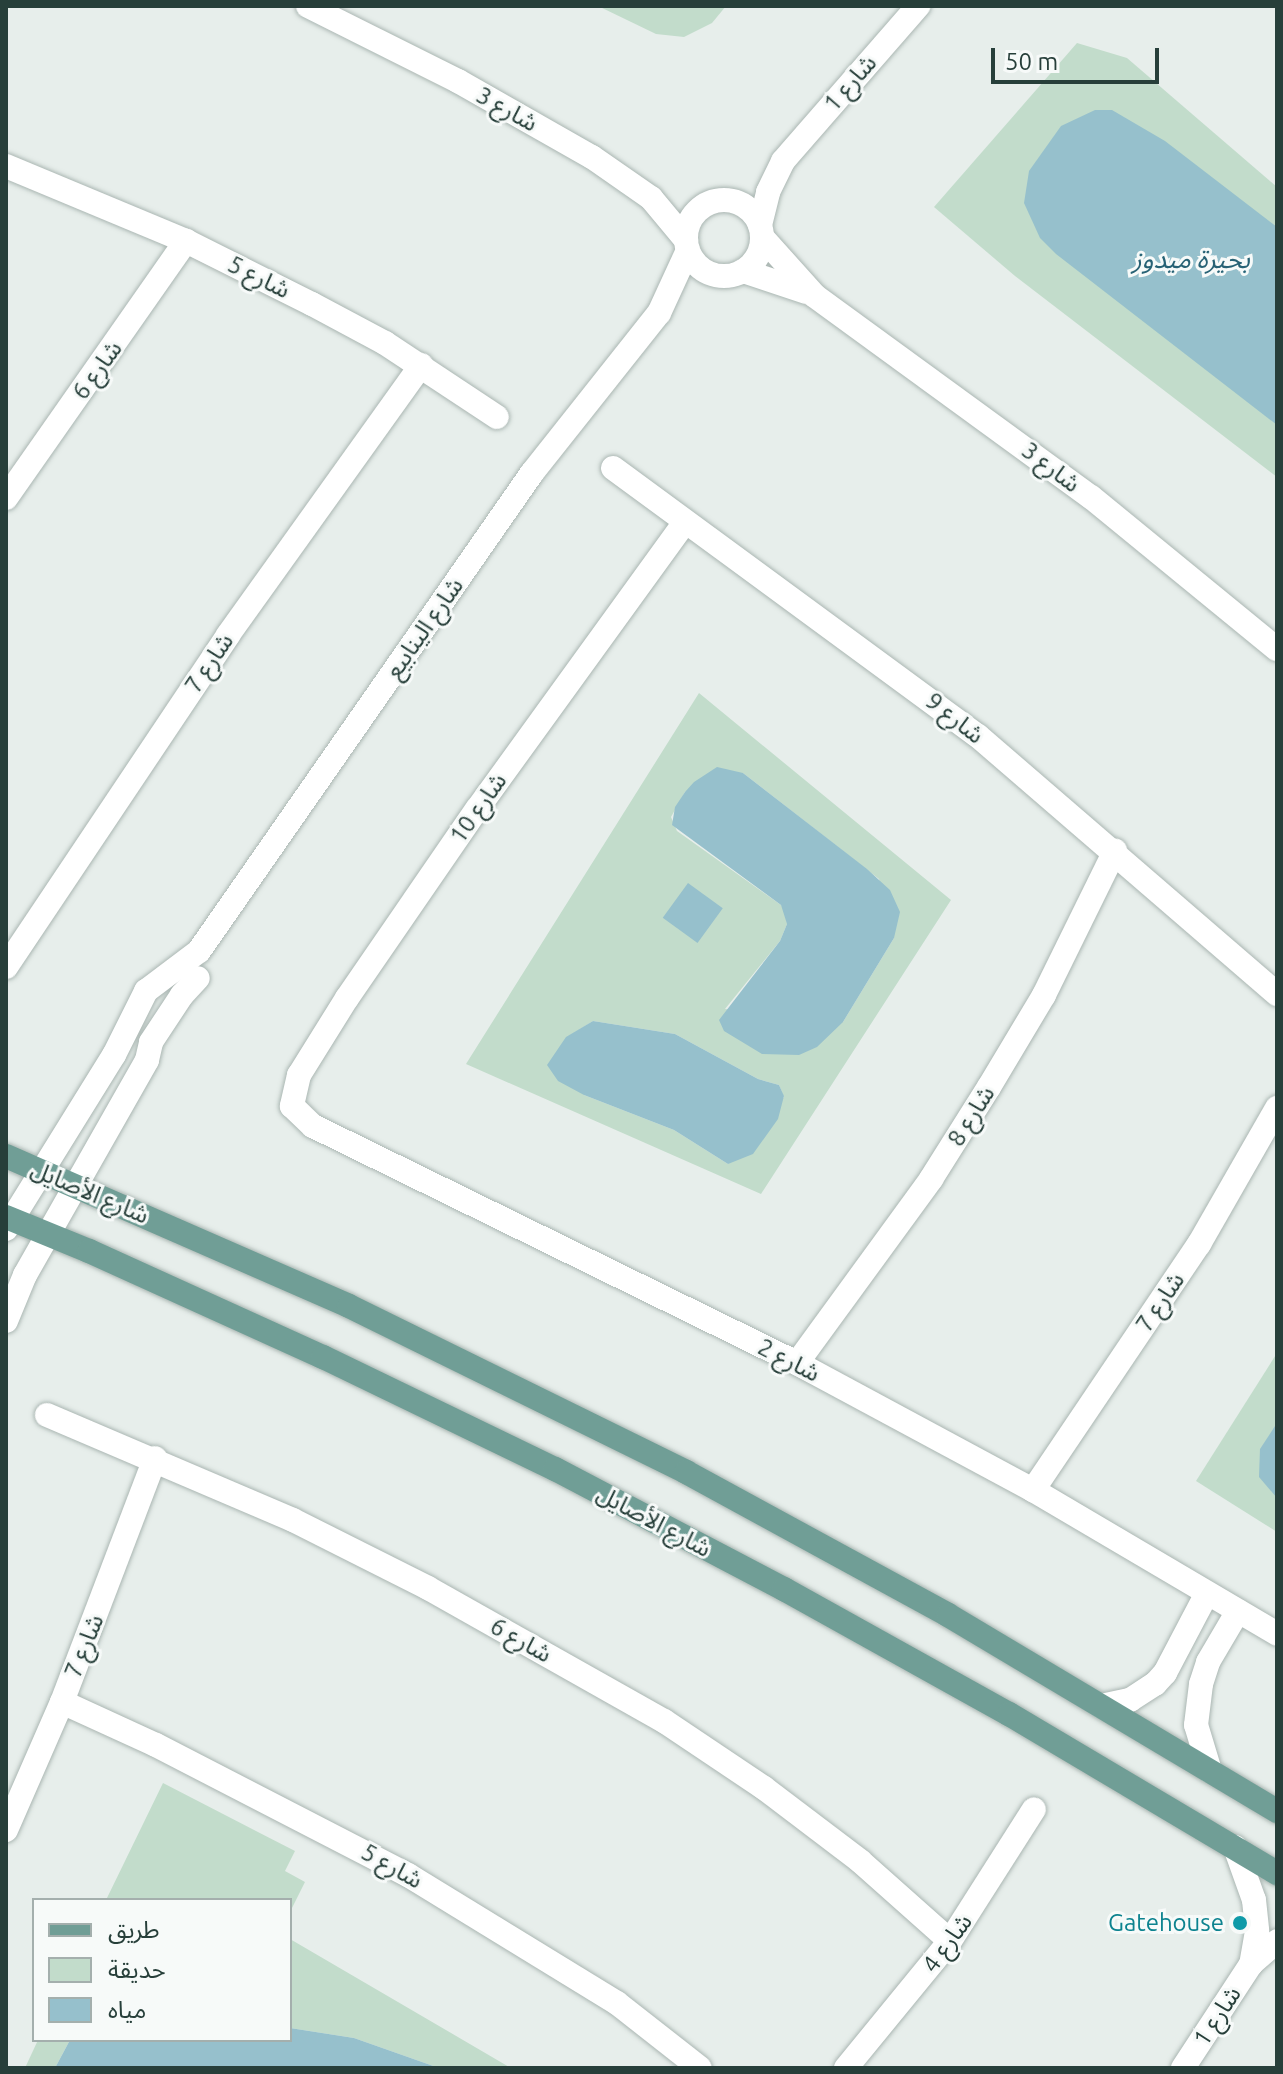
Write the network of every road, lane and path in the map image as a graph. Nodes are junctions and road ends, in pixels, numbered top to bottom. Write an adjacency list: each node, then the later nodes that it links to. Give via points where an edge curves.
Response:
1 (308, 6): 5 (street, شارع 3, via 498,103)
2 (918, 6): 3 (street, شارع 1)
3 (783, 161): 6 (street, شارع 1); 7 (street, شارع 1, via 768,192)
4 (6, 166): 8 (street, شارع 5)
5 (637, 187): 6 (street); 9 (street, شارع 3, via 664,211)
6 (712, 202): 7 (street, via 744,206); 9 (street, via 690,220)
7 (761, 231): 10 (street, via 757,257); 11 (street, شارع 3)
8 (186, 241): 13 (street, شارع 5); 16 (street, شارع 6)
9 (687, 245): 10 (street, via 707,272); 12 (street, شارع الينابيع)
10 (732, 274): 11 (street, شارع 3); 12 (street, شارع الينابيع, via 688,292)
11 (815, 296): 18 (street, شارع 3, via 1091,497)
12 (659, 313): 20 (street, شارع الينابيع, via 532,473)
13 (421, 365): 14 (street, شارع 5); 21 (street, شارع 7, via 228,635)
14 (497, 417)
15 (613, 468): 17 (street, شارع 9)
16 (6, 498)
17 (685, 522): 19 (street, شارع 9, via 978,736); 25 (street, شارع 10, via 347,998 299,1075)
18 (1277, 649)
19 (1115, 851): 22 (street, شارع 9); 33 (street, شارع 8, via 1044,995 989,1087 931,1179)
20 (199, 951): 23 (street, شارع الينابيع, via 146,991); 24 (street, via 193,1002 166,1045)
21 (6, 967)
22 (1277, 994)
23 (120, 1042): 24 (street); 28 (street, شارع الينابيع)
24 (147, 1060): 29 (street)
25 (292, 1106): 33 (street, شارع 2, via 313,1126)
26 (1277, 1108): 36 (street, شارع 7, via 1199,1244)
27 (6, 1156): 28 (main road, شارع الأصايل)
28 (40, 1171): 29 (main road, شارع الأصايل); 30 (street, شارع الينابيع)
29 (76, 1185): 31 (street); 43 (main road, شارع الأصايل, via 349,1306 633,1445 948,1615)
30 (8, 1222): 31 (main road, شارع الأصايل)
31 (48, 1234): 32 (street); 48 (main road, شارع الأصايل, via 323,1357 555,1469 1009,1714)
32 (6, 1321)
33 (797, 1363): 36 (street, شارع 2)
34 (47, 1415): 35 (street, شارع 6)
35 (155, 1458): 42 (street, شارع 7); 50 (street, شارع 6, via 428,1588 664,1721 860,1861)
36 (1033, 1490): 37 (street, شارع 2)
37 (1207, 1593): 38 (street, شارع 2); 40 (street)
38 (1245, 1615): 39 (street, شارع 2); 41 (street, via 1208,1662)
39 (1277, 1634)
40 (1165, 1673): 41 (street); 43 (street, via 1143,1694)
41 (1200, 1694): 44 (street, via 1198,1741)
42 (62, 1702): 47 (street, شارع 7); 53 (street, شارع 5, via 408,1875 617,2003)
43 (1101, 1706): 44 (main road, شارع الأصايل)
44 (1210, 1771): 46 (main road, شارع الأصايل)
45 (1034, 1809): 50 (street, شارع 4)
46 (1277, 1811)
47 (6, 1830)
48 (1235, 1847): 49 (main road, شارع الأصايل); 52 (street, شارع 1, via 1254,1900 1257,1931)
49 (1277, 1873)
50 (950, 1941): 54 (street, شارع 4)
51 (1277, 1941): 52 (street, شارع 1)
52 (1251, 1964): 55 (street, شارع 1)
53 (700, 2068)
54 (846, 2068)
55 (1183, 2068)

